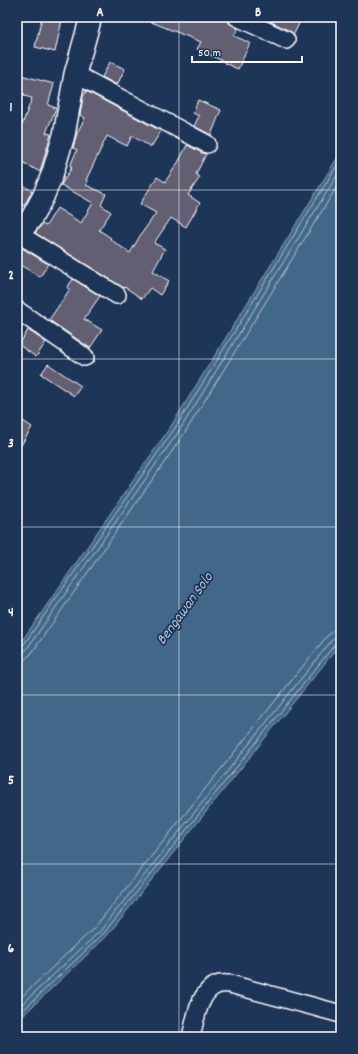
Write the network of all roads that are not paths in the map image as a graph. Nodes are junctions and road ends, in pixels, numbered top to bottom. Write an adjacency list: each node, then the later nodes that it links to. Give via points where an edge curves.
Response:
1 (91, 17): 4 (street)
2 (237, 17): 3 (street)
3 (286, 40)
4 (75, 74): 5 (street); 6 (street, via 64,134 52,175 31,219)
5 (207, 144)
6 (18, 235): 7 (street)
7 (117, 295)
8 (17, 310): 9 (street)
9 (85, 357)
10 (341, 1014): 11 (street, via 230,984 218,984 208,990 199,1006)
11 (191, 1037)

